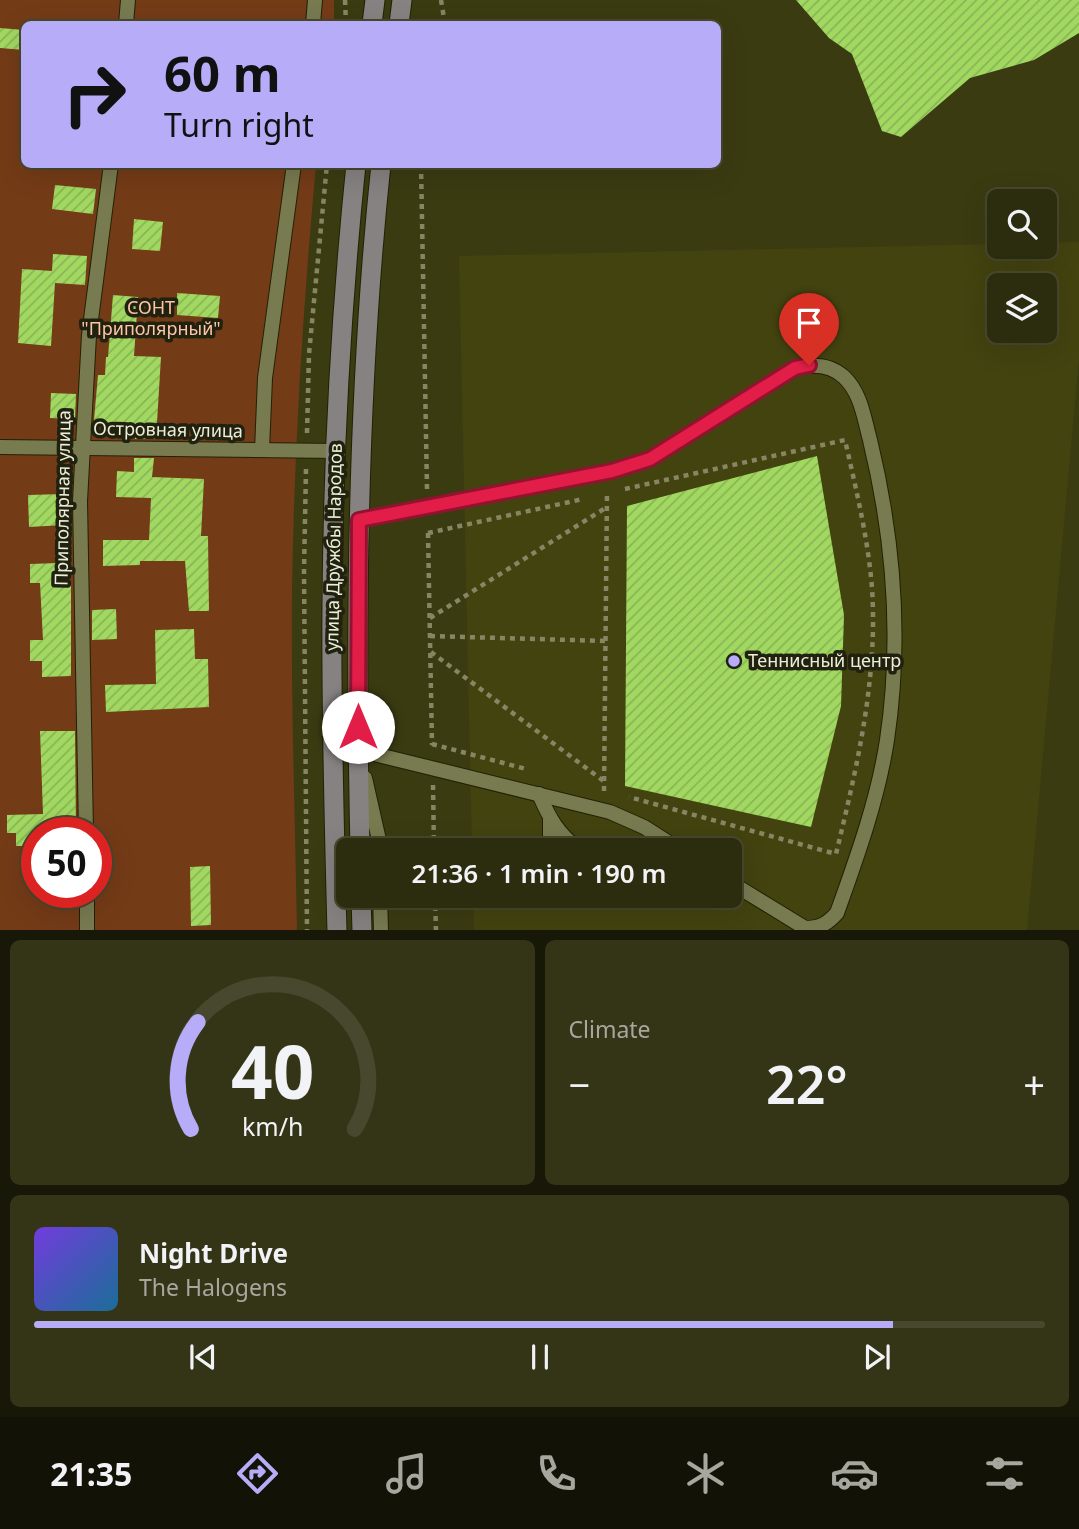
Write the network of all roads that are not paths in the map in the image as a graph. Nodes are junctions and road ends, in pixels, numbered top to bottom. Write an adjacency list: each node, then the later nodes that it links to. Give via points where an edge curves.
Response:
1 (128, 0): 5 (lane)
2 (315, 0): 6 (lane)
3 (376, 0): 7 (main road)
4 (402, 0): 8 (main road)
5 (126, 21)
6 (313, 21)
7 (372, 21)
8 (398, 21)
9 (110, 168): 14 (lane, Приполярная улица, via 90,322)
10 (293, 168): 15 (lane, via 265,377)
11 (356, 168): 16 (main road, улица Дружбы Народов)
12 (381, 168): 17 (main road, улица Дружбы Народов, via 368,305)
13 (0, 447): 14 (lane, Островная улица)
14 (82, 449): 15 (lane, Островная улица); 20 (lane, Приполярная улица)
15 (262, 450): 16 (lane, Островная улица)
16 (335, 451): 32 (main road, улица Дружбы Народов, via 332,615)
17 (359, 520): 18 (main road, улица Дружбы Народов); 27 (lane, via 612,471 650,459 795,368 824,366 844,376 860,401 878,471 892,564 894,692 886,744 876,792 837,913 828,923 816,928 796,925)
18 (358, 750): 19 (lane); 22 (main road, улица Дружбы Народов); 23 (lane)
19 (539, 794): 21 (lane); 26 (lane, via 610,812)
20 (86, 817)
21 (550, 819): 24 (lane); 25 (lane)
22 (360, 838)
23 (379, 838)
24 (550, 838)
25 (565, 838)
26 (661, 838)
27 (742, 890)
28 (87, 908): 31 (lane)
29 (361, 908): 33 (main road)
30 (380, 908): 34 (lane)
31 (87, 930)
32 (337, 930)
33 (362, 930)
34 (381, 930)

